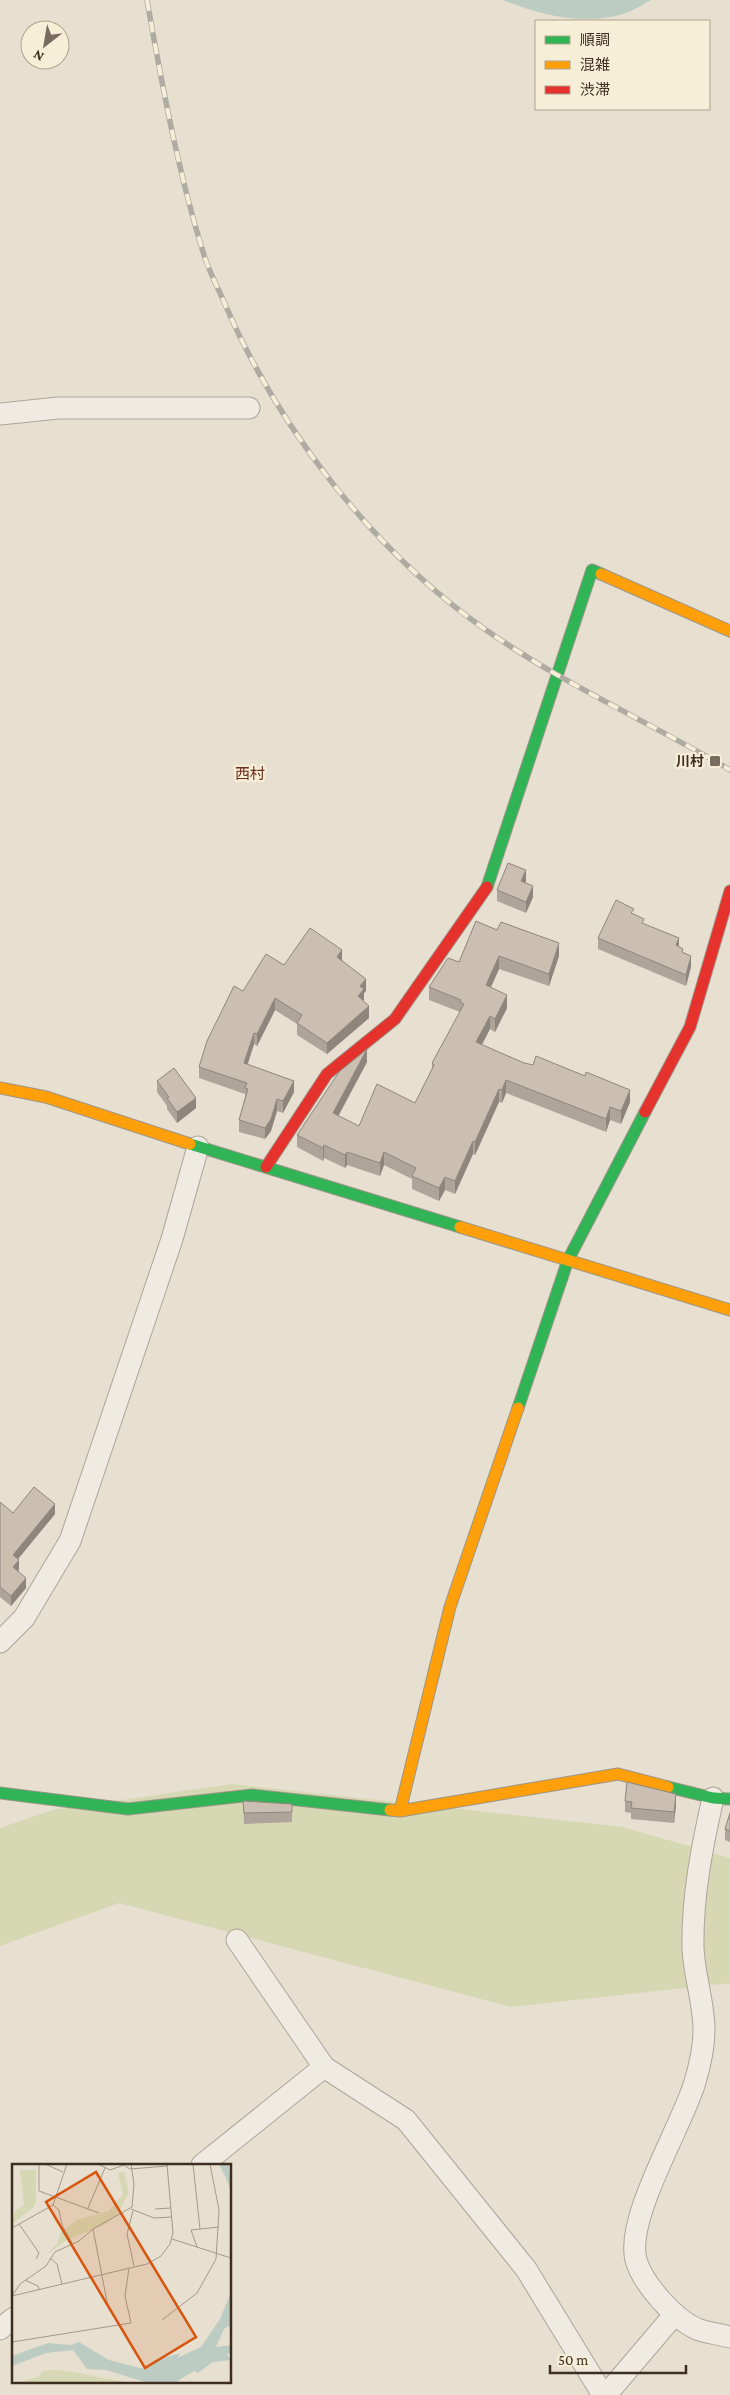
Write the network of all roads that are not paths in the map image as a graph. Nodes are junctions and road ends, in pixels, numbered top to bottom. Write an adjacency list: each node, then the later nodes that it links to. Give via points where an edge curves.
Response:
1 (249, 408): 2 (street, via 58,408)
2 (0, 414)
3 (730, 631): 7 (street, via 592,570 486,888 395,1020 327,1074)
4 (730, 891): 8 (street, via 690,1027)
5 (0, 1088): 6 (street, via 46,1098)
6 (198, 1147): 7 (street); 10 (street, via 172,1239 70,1541 24,1618)
7 (266, 1167): 8 (street)
8 (568, 1260): 9 (street); 13 (street, via 450,1606)
9 (730, 1310)
10 (0, 1642)
11 (0, 1792): 13 (street, via 128,1809 252,1795)
12 (722, 1799): 13 (street, via 618,1774); 17 (street, via 696,1877 693,1948 704,2028 702,2055 694,2084 635,2232 635,2258 642,2274)
13 (400, 1811)
14 (237, 1940): 15 (street)
15 (324, 2067): 16 (street); 21 (street, via 406,2120 526,2270)
16 (203, 2164)
17 (674, 2315): 20 (street, via 698,2329); 21 (street)
18 (12, 2320): 19 (street)
19 (0, 2329)
20 (730, 2337)
21 (604, 2395)

